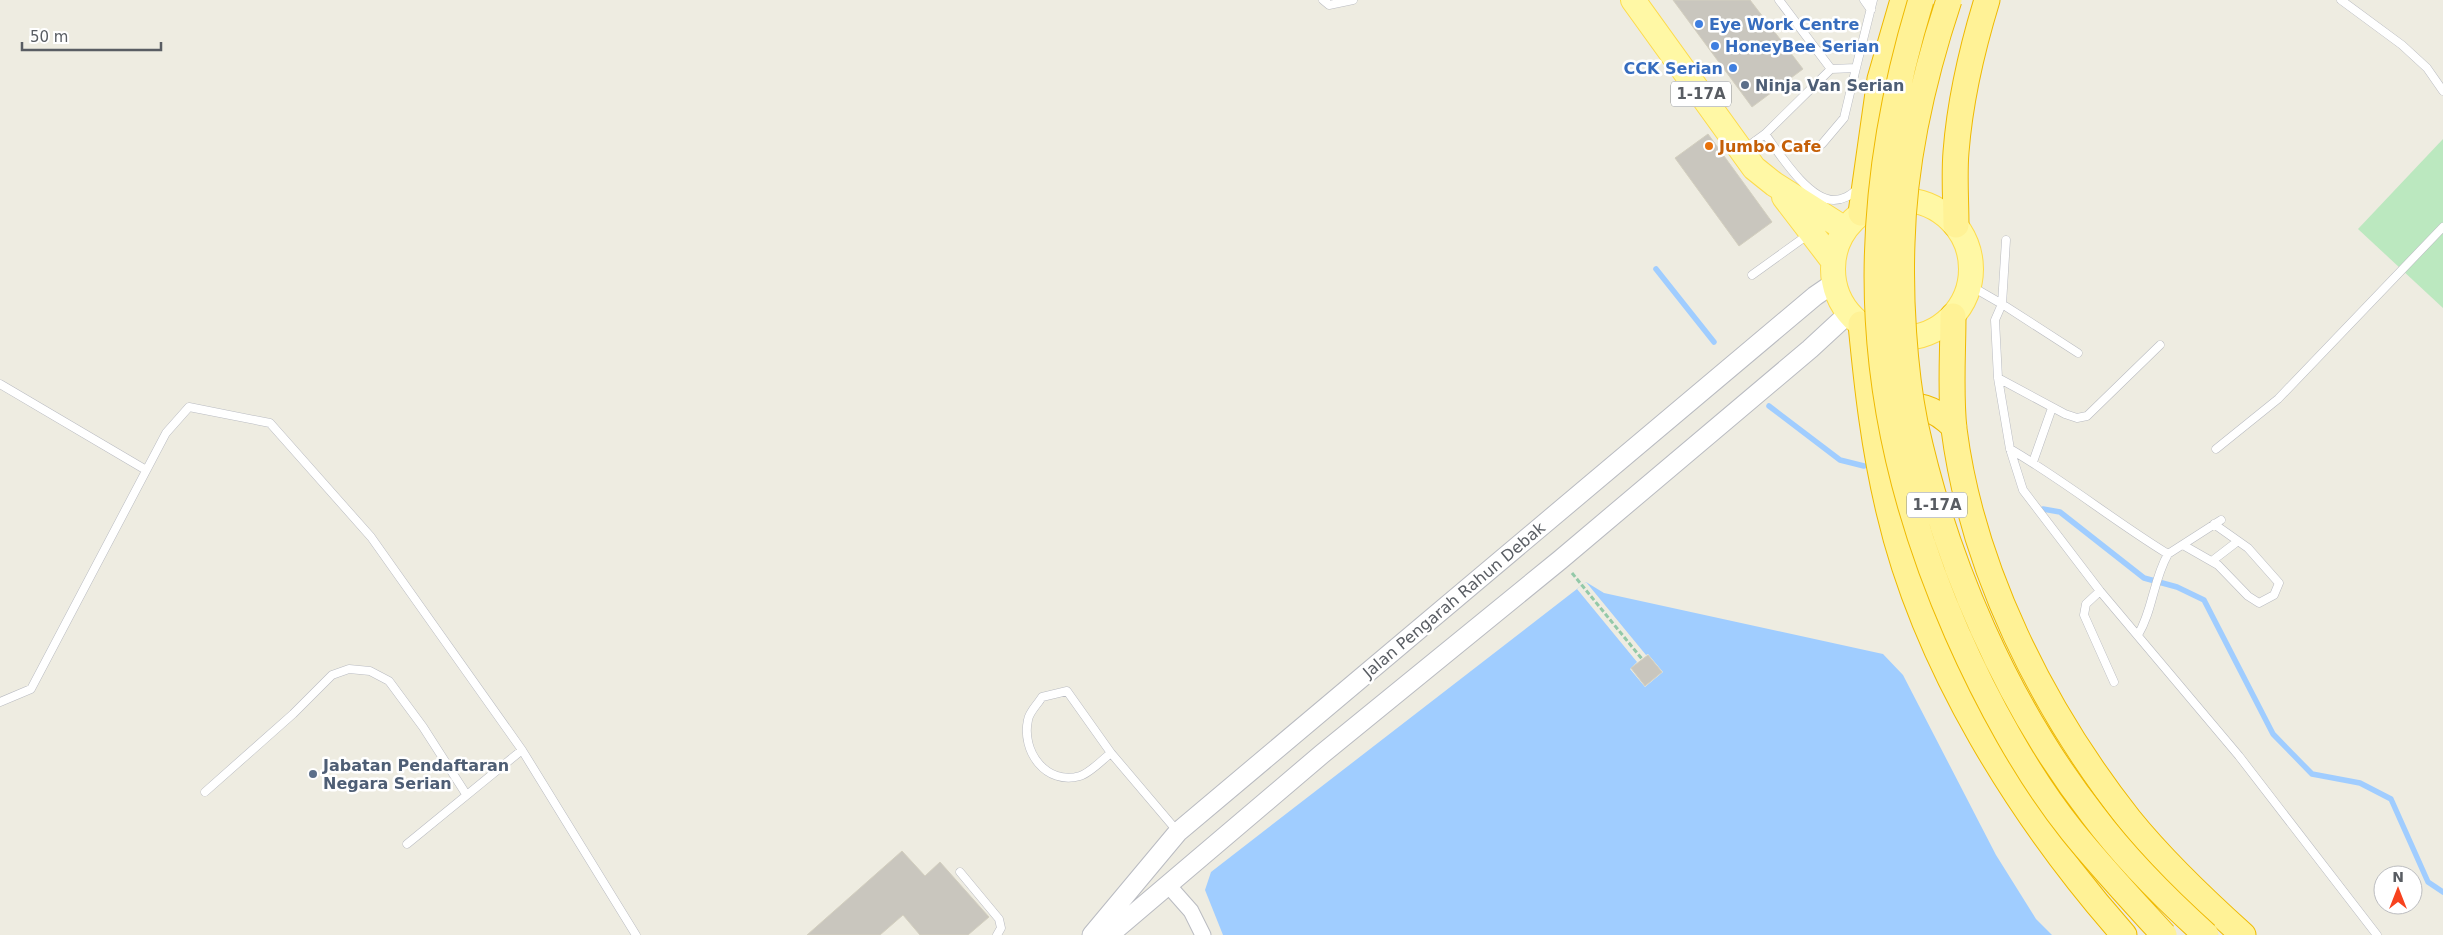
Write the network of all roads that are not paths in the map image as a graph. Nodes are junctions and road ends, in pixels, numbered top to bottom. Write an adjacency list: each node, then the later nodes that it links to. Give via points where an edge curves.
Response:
1 (1323, 0): 2 (lane, via 1329,6)
2 (1353, 0)
3 (1633, 0): 18 (main road, 1-17A)
4 (1779, 0): 14 (lane)
5 (1864, 0): 12 (lane)
6 (1874, 0): 12 (lane)
7 (1903, 0): 20 (highway, via 1880,79)
8 (1921, 0): 66 (highway, 1-17A, bridge, via 1891,114 1877,235 1876,298 1883,381 1894,448 1937,589 1996,714 2071,830)
9 (1949, 0): 67 (highway, 1-17A, bridge, via 1924,85 1910,160 1902,242 1904,335 1915,421 1934,498 1959,573 1984,632 2018,700 2052,755 2091,814 2131,862)
10 (1986, 0): 22 (highway, via 1969,65 1960,118 1956,153)
11 (2341, 0): 15 (lane, via 2402,44 2428,68)
12 (1871, 10): 13 (lane)
13 (1856, 68): 14 (lane); 17 (lane, via 1844,118)
14 (1832, 70): 16 (lane)
15 (2443, 92)
16 (1765, 134): 18 (lane); 20 (lane, via 1804,185 1824,197 1831,200 1846,198)
17 (1822, 144)
18 (1741, 151): 19 (main road, 1-17A, via 1754,168)
19 (1774, 184): 21 (main road, 1-17A); 24 (main road, 1-17A)
20 (1864, 185): 21 (highway)
21 (1853, 221): 22 (main road, via 1888,201 1906,200 1942,212); 26 (main road, via 1837,244)
22 (1956, 225): 28 (main road, via 1968,250 1971,264)
23 (2443, 227): 40 (lane, via 2278,399)
24 (1811, 232): 26 (main road, 1-17A); 27 (lane)
25 (2006, 240): 29 (lane)
26 (1834, 272): 31 (main road, 1-17A, via 1840,299); 55 (street, Jalan Pengarah Rahun Debak, via 1815,296)
27 (1752, 275)
28 (1969, 285): 29 (lane); 30 (main road)
29 (2002, 304): 33 (lane); 34 (lane, via 1995,320)
30 (1953, 316): 31 (main road, via 1936,329 1915,336 1894,337 1873,331); 37 (highway)
31 (1855, 318): 38 (highway); 58 (street, via 1810,349)
32 (2160, 345): 36 (lane, via 2087,416 2077,418)
33 (2078, 353)
34 (1998, 378): 36 (lane); 39 (lane)
35 (0, 384): 42 (lane)
36 (2052, 408): 41 (lane)
37 (1954, 427): 38 (highway, via 1924,406 1903,407 1885,419); 59 (highway, via 1967,493 1994,584 2048,695 2097,775 2130,819)
38 (1874, 443): 65 (highway, via 1889,513 1915,591 1940,656 1977,730 2018,798 2089,896)
39 (2010, 449): 41 (lane); 47 (lane, via 2023,490)
40 (2216, 449)
41 (2033, 462): 45 (lane)
42 (146, 470): 50 (lane, via 31,689); 51 (lane, via 166,433 189,407 270,423 371,537)
43 (2238, 541): 44 (lane, via 2217,522); 46 (lane); 46 (lane, via 2279,584 2274,595 2259,603)
44 (2183, 545): 45 (lane); 46 (lane)
45 (2168, 554): 48 (lane, via 2160,568 2146,622)
46 (2212, 561)
47 (2100, 592): 48 (lane); 49 (lane, via 2086,604 2084,615)
48 (2138, 635): 70 (lane, via 2239,756)
49 (2114, 682)
50 (0, 702)
51 (522, 750): 54 (lane); 60 (lane)
52 (1111, 753): 52 (lane, via 1067,692 1042,697 1028,718 1026,740 1038,765 1059,776 1081,776); 55 (lane)
53 (205, 792): 54 (lane, via 332,675 349,669 370,671 389,681)
54 (466, 794): 56 (lane)
55 (1178, 832): 62 (street, Jalan Pengarah Rahun Debak)
56 (407, 844)
57 (960, 872): 61 (lane, via 999,919 1001,928)
58 (1168, 885): 63 (street); 64 (street, via 1191,911)
59 (2224, 918): 68 (highway); 69 (lane)
60 (636, 935)
61 (997, 935)
62 (1092, 935)
63 (1109, 935)
64 (1203, 935)
65 (2124, 935)
66 (2164, 935)
67 (2206, 935)
68 (2244, 935)
69 (2249, 935)
70 (2377, 935)

